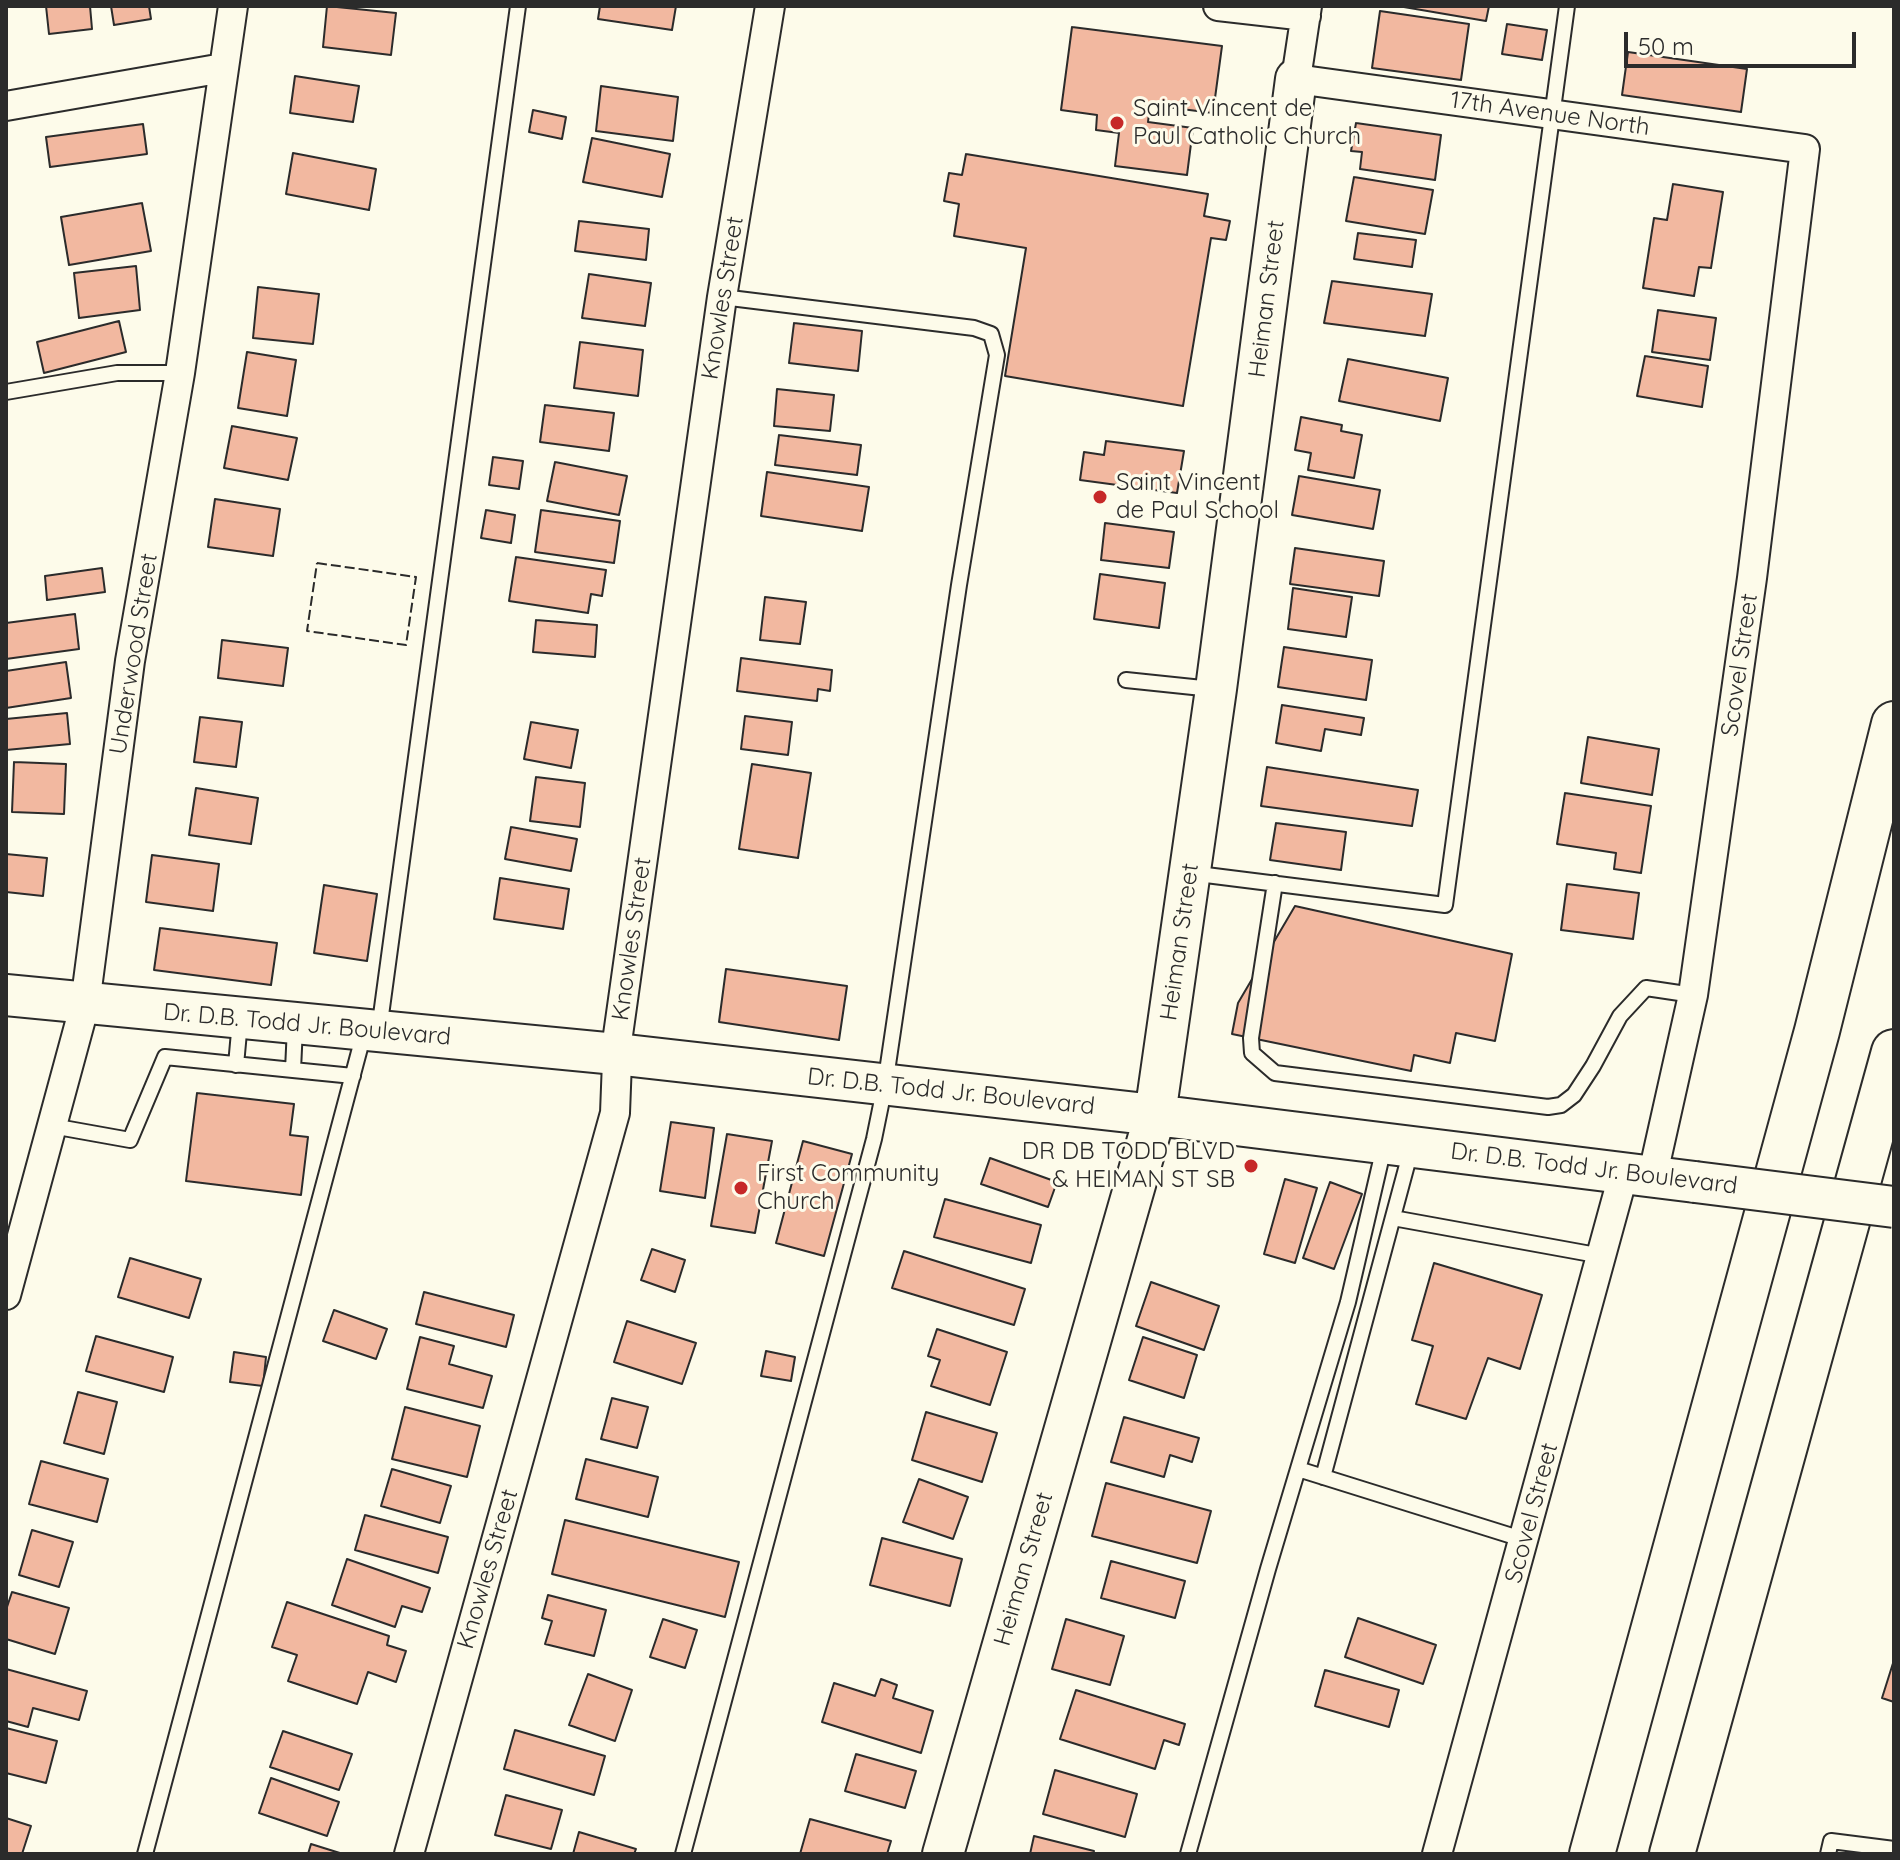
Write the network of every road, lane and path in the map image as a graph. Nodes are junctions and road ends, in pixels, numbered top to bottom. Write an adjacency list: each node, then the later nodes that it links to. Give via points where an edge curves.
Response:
1 (233, 6): 7 (street, Underwood Street)
2 (518, 6): 25 (lane)
3 (770, 6): 12 (street, Knowles Street)
4 (1218, 6): 6 (street)
5 (1567, 6): 10 (lane)
6 (1306, 11): 8 (street, Heiman Street)
7 (223, 68): 9 (street); 13 (street, Underwood Street)
8 (1296, 79): 10 (street, 17th Avenue North); 16 (main road, Heiman Street)
9 (6, 106)
10 (1551, 114): 11 (street, 17th Avenue North); 19 (lane, via 1445,905)
11 (1805, 149): 21 (street, Scovel Street)
12 (722, 297): 27 (street, Knowles Street); 31 (lane, via 974,328 991,334 997,355)
13 (180, 373): 14 (lane, via 117,373); 22 (street, Underwood Street, via 130,661)
14 (6, 392)
15 (1126, 680): 16 (lane)
16 (1216, 689): 18 (main road, Heiman Street)
17 (1894, 724): 50 (highway, via 1817,1031)
18 (1190, 873): 19 (lane); 32 (main road, Heiman Street)
19 (1275, 883): 21 (lane, via 1251,1038 1252,1053 1275,1073 1561,1105 1574,1095 1620,1016 1646,988)
20 (6, 995): 22 (main road, Dr. D.B. Todd Jr. Boulevard)
21 (1693, 995): 35 (street, Scovel Street)
22 (85, 1004): 23 (main road, Dr. D.B. Todd Jr. Boulevard); 33 (street, Underwood Street)
23 (241, 1018): 24 (main road, Dr. D.B. Todd Jr. Boulevard); 28 (lane)
24 (295, 1022): 25 (main road, Dr. D.B. Todd Jr. Boulevard); 29 (lane)
25 (372, 1030): 27 (main road, Dr. D.B. Todd Jr. Boulevard); 30 (lane)
26 (1894, 1052): 51 (highway)
27 (616, 1054): 31 (main road, Dr. D.B. Todd Jr. Boulevard); 45 (street, Knowles Street, via 615,1113)
28 (236, 1065): 29 (lane); 33 (lane, via 165,1057 130,1140)
29 (293, 1070): 30 (lane)
30 (353, 1076): 44 (lane)
31 (885, 1085): 32 (main road, Dr. D.B. Todd Jr. Boulevard); 46 (lane)
32 (1155, 1115): 34 (main road, Dr. D.B. Todd Jr. Boulevard); 47 (main road, Heiman Street)
33 (52, 1126): 39 (street, Underwood Street)
34 (1399, 1144): 35 (main road, Dr. D.B. Todd Jr. Boulevard); 37 (lane); 40 (lane)
35 (1638, 1175): 36 (main road, Dr. D.B. Todd Jr. Boulevard, bridge); 38 (street, Scovel Street)
36 (1894, 1207)
37 (1393, 1218): 38 (lane); 41 (lane)
38 (1602, 1256): 42 (street, Scovel Street)
39 (6, 1295)
40 (1298, 1469): 41 (lane); 48 (lane)
41 (1323, 1477): 42 (lane)
42 (1525, 1540): 49 (street, Scovel Street)
43 (1894, 1849): 52 (lane, via 1831,1841)
44 (145, 1854)
45 (409, 1854)
46 (683, 1854)
47 (943, 1854)
48 (1188, 1854)
49 (1437, 1854)
50 (1592, 1854)
51 (1672, 1854)
52 (1828, 1854)

